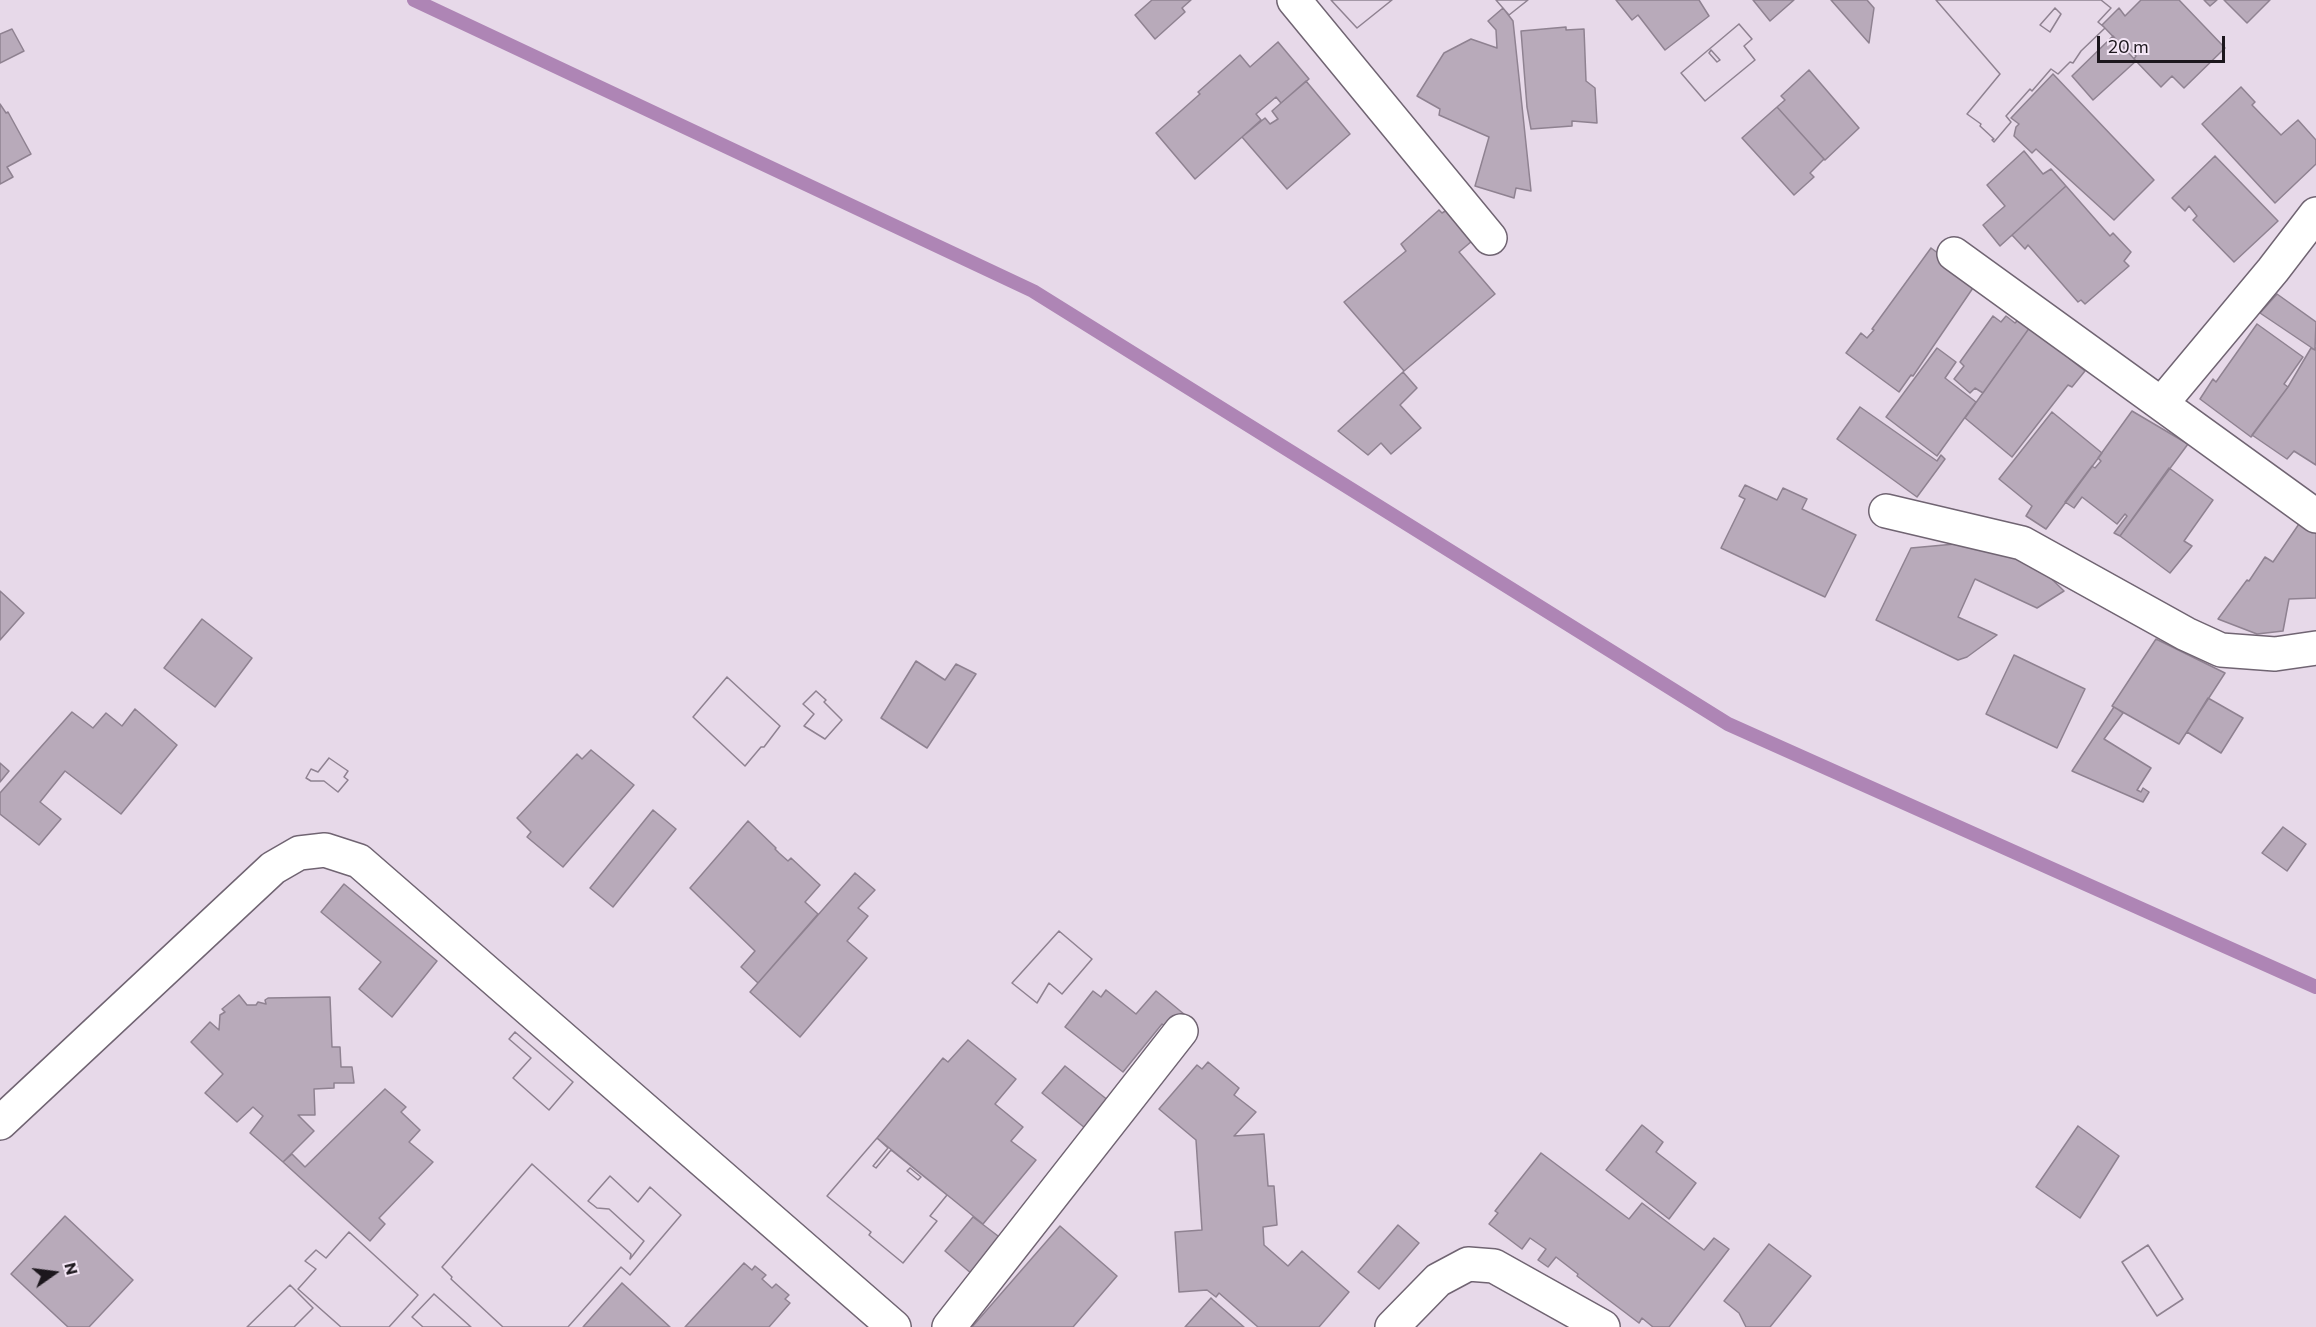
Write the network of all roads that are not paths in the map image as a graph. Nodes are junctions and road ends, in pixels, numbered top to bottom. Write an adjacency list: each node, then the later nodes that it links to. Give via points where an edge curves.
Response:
1 (1294, 0): 3 (street)
2 (2316, 214): 5 (street)
3 (1490, 238)
4 (1954, 254): 5 (street)
5 (2162, 403): 7 (street)
6 (1886, 511): 8 (street, via 2022,543 2221,650 2275,654)
7 (2316, 516)
8 (2316, 648)
9 (1181, 1031): 12 (street)
10 (0, 1123): 11 (street, via 273,868 299,854 325,850 359,861)
11 (894, 1327)
12 (949, 1327)
13 (1392, 1327): 14 (street, via 1438,1280 1468,1264 1494,1266)
14 (1603, 1327)

